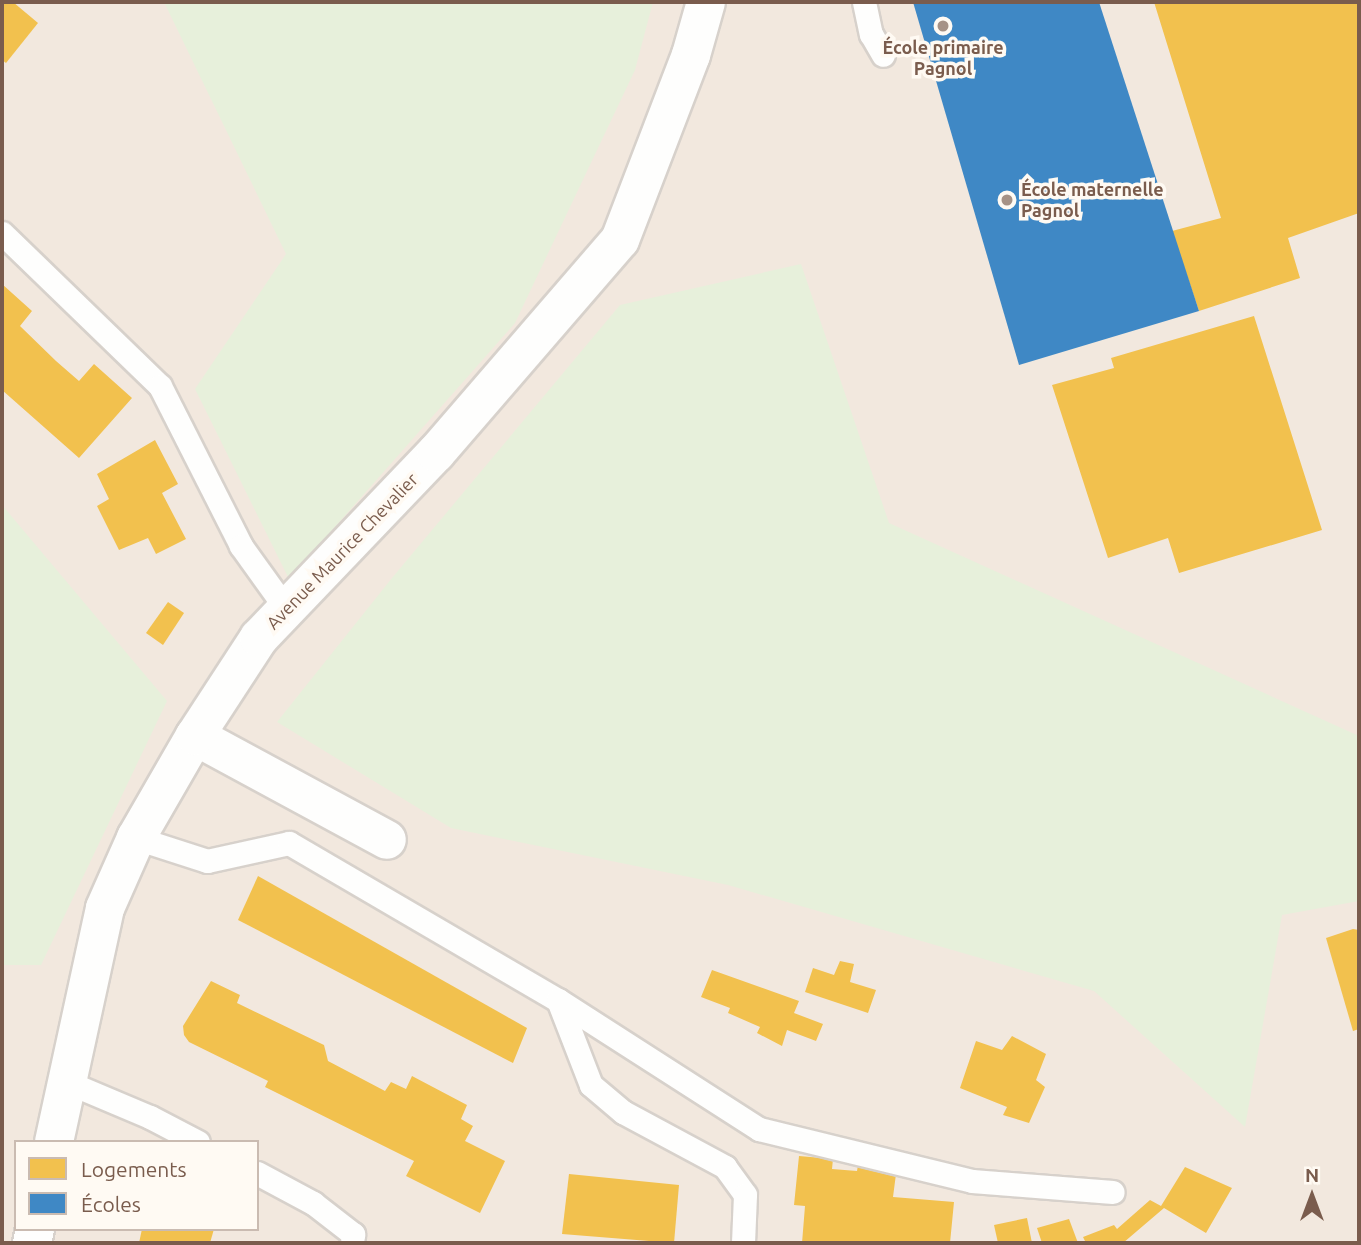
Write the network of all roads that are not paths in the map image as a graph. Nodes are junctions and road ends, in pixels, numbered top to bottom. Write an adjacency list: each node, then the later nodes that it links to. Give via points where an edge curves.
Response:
1 (706, 2): 5 (street, Avenue Maurice Chevalier, via 691,55 620,240 436,453)
2 (864, 2): 3 (lane, via 871,34)
3 (883, 55)
4 (2, 233): 5 (lane, via 160,386 241,545)
5 (287, 610): 6 (street, Avenue Maurice Chevalier, via 259,638)
6 (195, 736): 7 (street, Avenue Maurice Chevalier); 8 (street)
7 (136, 838): 9 (lane, via 208,861 289,843); 10 (street, Avenue Maurice Chevalier, via 105,908)
8 (387, 840)
9 (558, 1000): 14 (lane, via 759,1129 972,1181); 16 (lane, via 591,1086 623,1112 725,1167 745,1195)
10 (67, 1082): 11 (street, Avenue Maurice Chevalier); 12 (lane)
11 (54, 1140)
12 (194, 1140)
13 (259, 1175): 15 (lane, via 313,1203 353,1234)
14 (1112, 1192)
15 (352, 1243)
16 (743, 1243)

